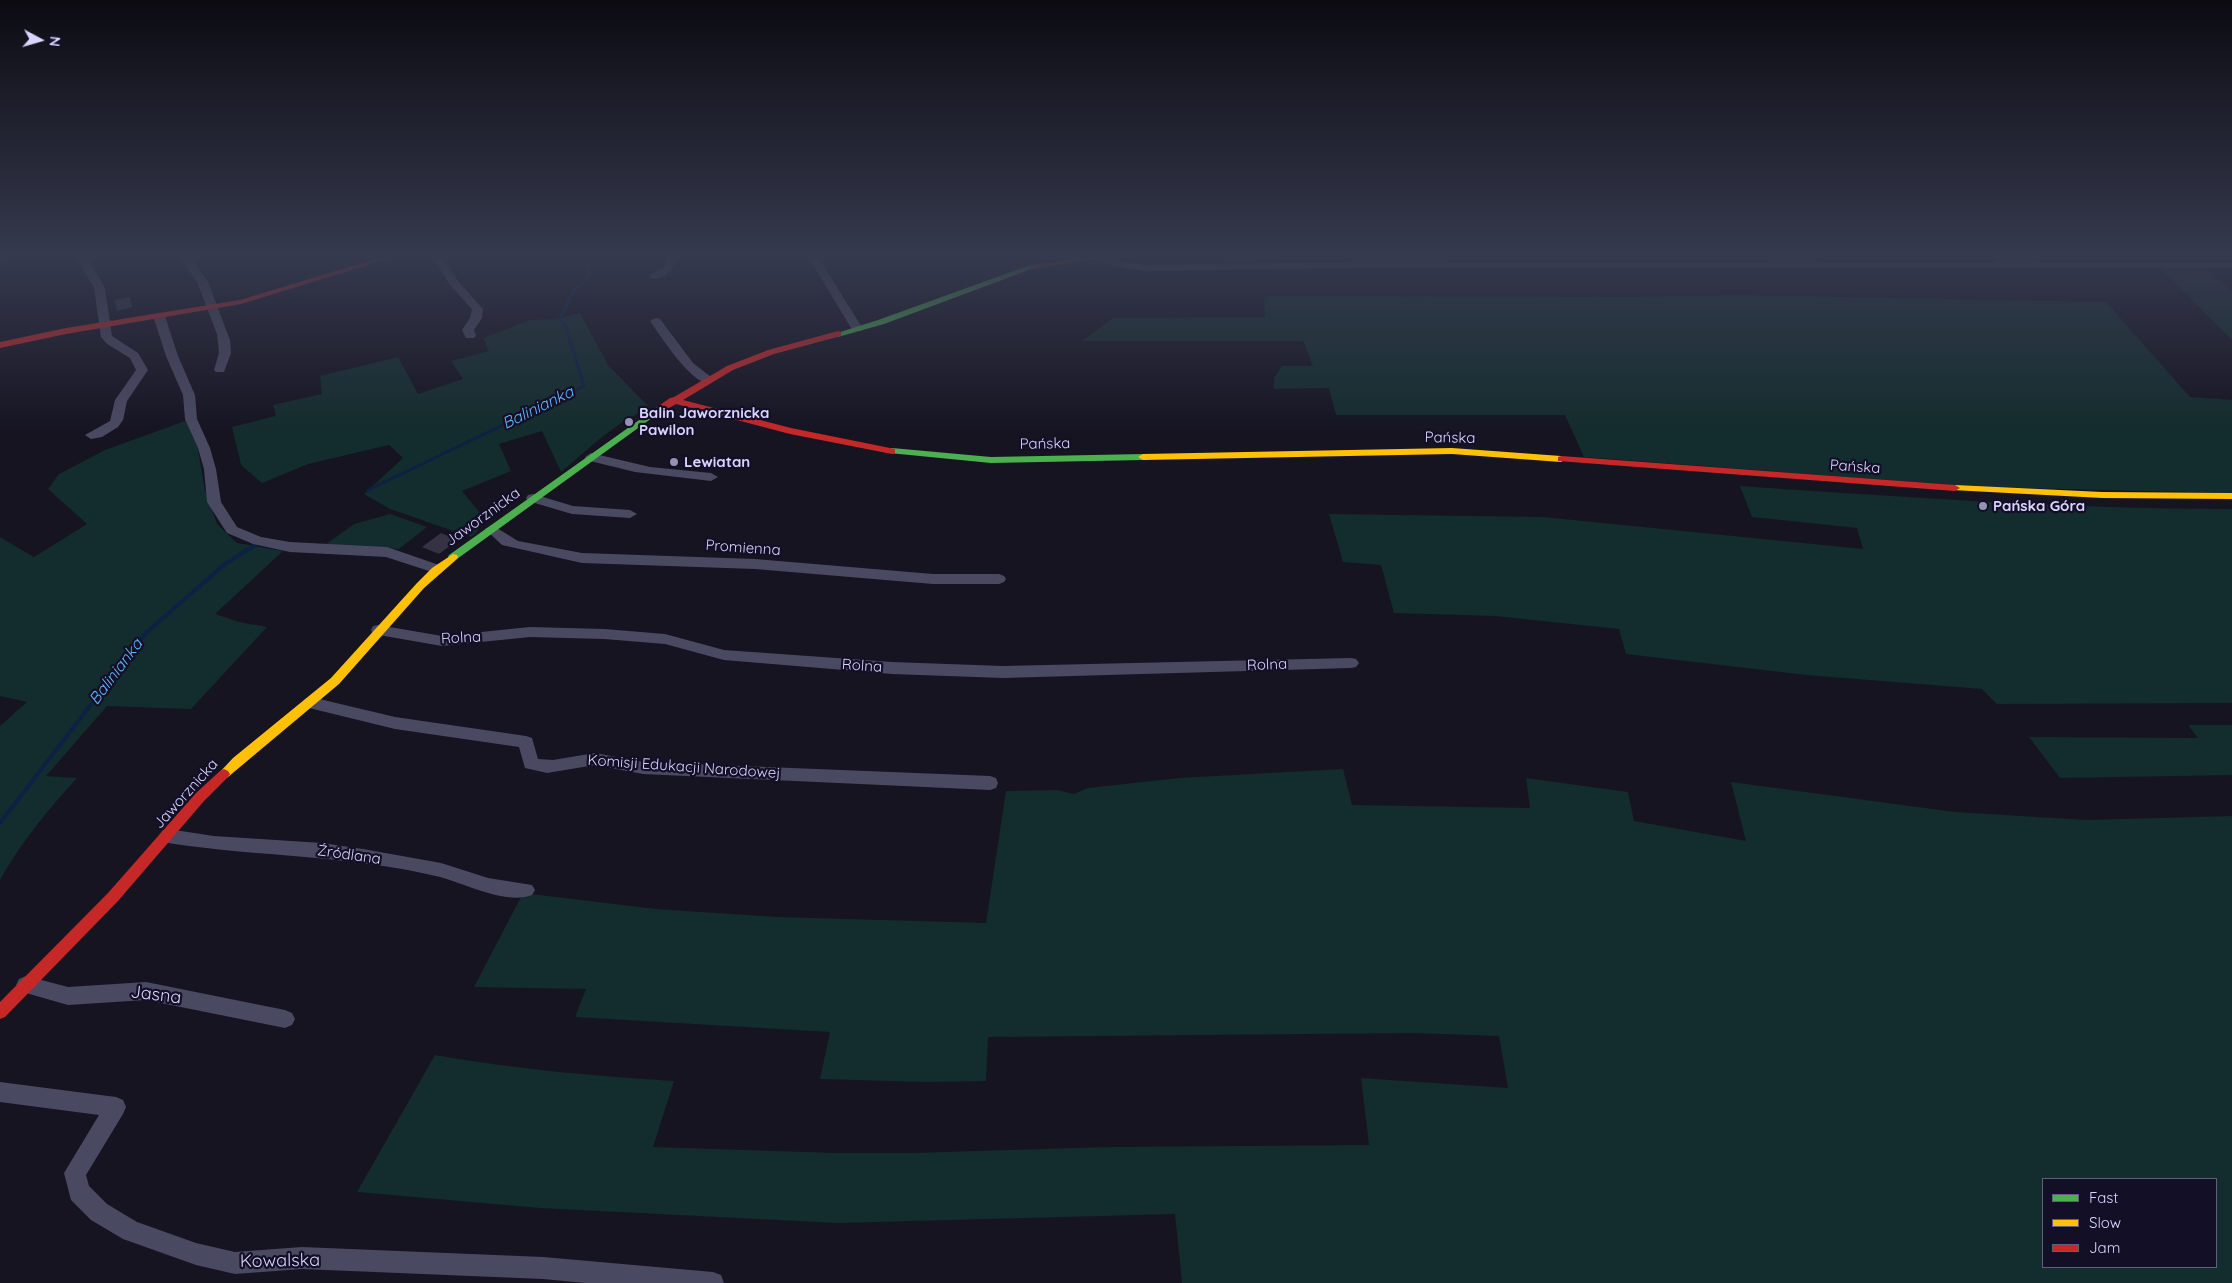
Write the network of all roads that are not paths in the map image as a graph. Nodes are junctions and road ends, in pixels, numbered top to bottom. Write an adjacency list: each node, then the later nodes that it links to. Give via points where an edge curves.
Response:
1 (104, 315): 9 (street)
2 (167, 315): 7 (street)
3 (216, 315): 13 (street, via 226,342)
4 (477, 315): 11 (street, via 468,330)
5 (848, 315): 10 (street)
6 (900, 315): 10 (street, Jaworznicka)
7 (159, 316): 9 (street); 23 (street, via 189,395 191,419 210,469 214,502 232,530 261,542 290,547 387,552)
8 (656, 321): 14 (street, via 689,365)
9 (104, 325): 12 (street); 16 (street, via 108,339 133,353 142,370 121,400 114,424)
10 (857, 329): 14 (street, Jaworznicka, via 771,352)
11 (470, 336)
12 (0, 345)
13 (220, 370)
14 (707, 380): 15 (street, Jaworznicka)
15 (672, 400): 17 (street, Jaworznicka); 19 (street, Pańska, via 840,441 946,459 1452,452 1970,490)
16 (92, 434)
17 (591, 457): 18 (street, via 654,472); 20 (street, Jaworznicka)
18 (711, 477)
19 (2232, 496)
20 (533, 498): 21 (street, via 572,510); 22 (street, Jaworznicka)
21 (630, 514)
22 (492, 529): 23 (street, Jaworznicka); 24 (street, Promienna, via 516,545 582,558 746,564 934,579)
23 (436, 569): 25 (street, Jaworznicka)
24 (999, 579)
25 (378, 630): 26 (street, Rolna, via 442,641 530,632 604,634 665,639 724,655 994,672); 27 (street, Jaworznicka, via 354,661)
26 (1351, 662)
27 (311, 703): 28 (street, Komisji Edukacji Narodowej, via 395,723 526,742 530,763 540,767 589,759 643,768); 29 (street, Jaworznicka, via 231,767 200,797)
28 (990, 783)
29 (168, 836): 30 (street, Źródlana, via 363,856 440,870 488,886); 31 (street, Jaworznicka)
30 (526, 890)
31 (26, 985): 32 (street, Jaworznicka); 33 (street, Jasna, via 69,996 146,991)
32 (0, 1012)
33 (286, 1019)
34 (0, 1092): 35 (street, Kowalska, via 116,1107 75,1173 79,1192 100,1212 131,1231 196,1254 235,1263 302,1258 543,1268)
35 (713, 1283)

